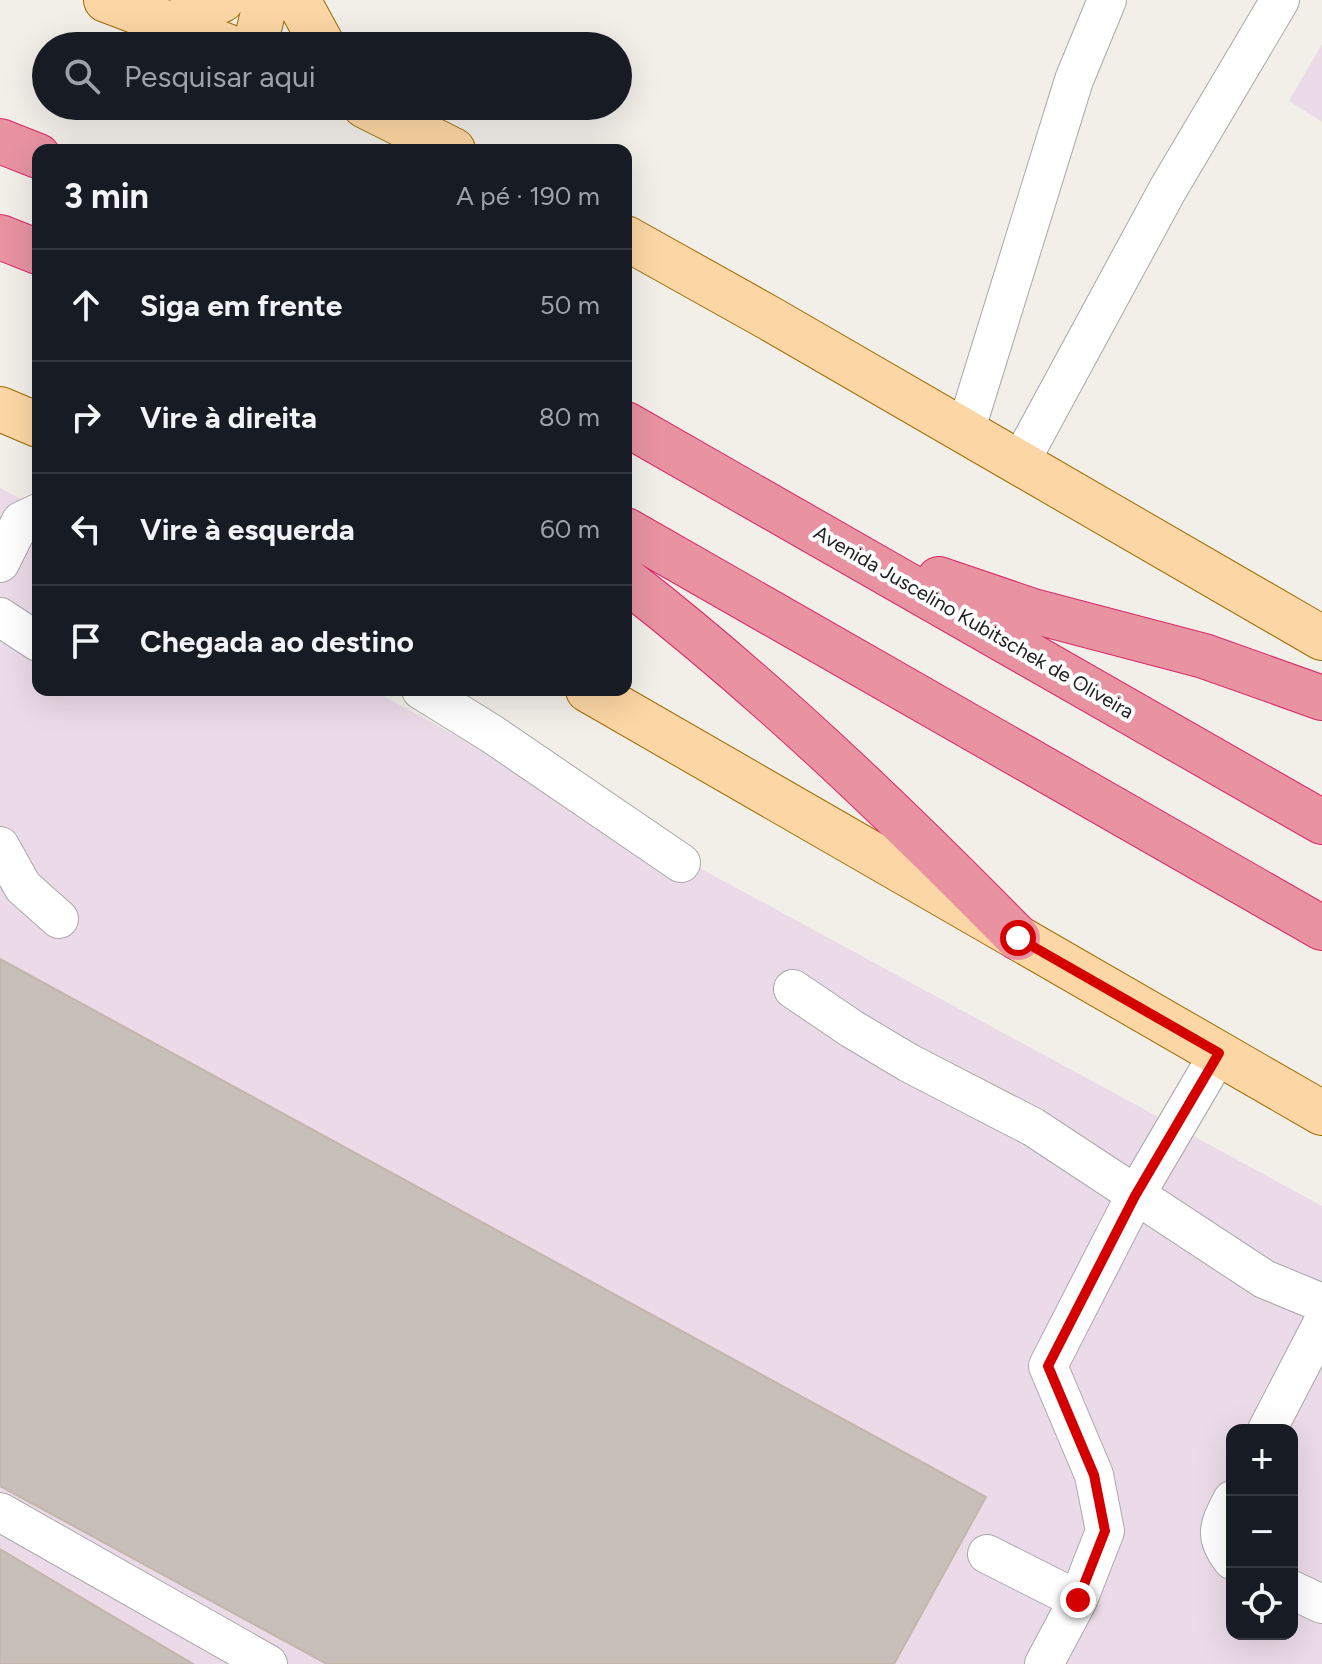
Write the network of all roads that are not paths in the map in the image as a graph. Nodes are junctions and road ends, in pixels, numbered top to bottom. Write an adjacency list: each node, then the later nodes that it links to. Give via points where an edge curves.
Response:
1 (106, 0): 7 (main road)
2 (222, 0): 7 (main road)
3 (266, 0): 9 (main road)
4 (298, 0): 10 (main road)
5 (1107, 0): 21 (lane, via 1074,80)
6 (1280, 0): 22 (lane, via 1168,189)
7 (172, 24): 8 (main road)
8 (192, 32)
9 (258, 32)
10 (315, 32)
11 (393, 120): 13 (main road)
12 (0, 141): 14 (highway)
13 (441, 144)
14 (32, 154)
15 (0, 237): 17 (highway)
16 (632, 241): 21 (main road)
17 (32, 250)
18 (0, 409): 19 (main road)
19 (32, 422)
20 (632, 427): 24 (highway, Avenida Juscelino Kubitschek de Oliveira)
21 (965, 432): 22 (main road)
22 (1019, 464): 30 (main road)
23 (32, 516): 26 (lane, via 21,521)
24 (817, 532): 32 (highway, via 985,596 1204,656); 34 (highway, Avenida Juscelino Kubitschek de Oliveira)
25 (632, 533): 38 (highway)
26 (0, 563)
27 (632, 585): 39 (highway, via 751,682 918,836)
28 (0, 617): 29 (lane)
29 (32, 638)
30 (1322, 638)
31 (598, 696): 39 (main road)
32 (1322, 698)
33 (463, 701): 36 (lane)
34 (1322, 822)
35 (0, 846): 37 (lane, via 23,887)
36 (681, 863)
37 (59, 919)
38 (1322, 928)
39 (1018, 938): 41 (main road)
40 (793, 989): 43 (lane, via 909,1063 1033,1127)
41 (1219, 1053): 42 (main road); 43 (lane)
42 (1322, 1113)
43 (1135, 1196): 44 (lane, via 1264,1279); 52 (lane, via 1048,1366 1094,1475 1105,1531)
44 (1322, 1303)
45 (1322, 1324): 46 (lane)
46 (1270, 1424)
47 (0, 1512): 54 (lane)
48 (1226, 1512): 49 (lane, via 1219,1527)
49 (1226, 1551)
50 (987, 1554): 52 (lane)
51 (1298, 1593): 53 (lane)
52 (1078, 1600): 55 (lane)
53 (1322, 1604)
54 (268, 1664)
55 (1044, 1664)

